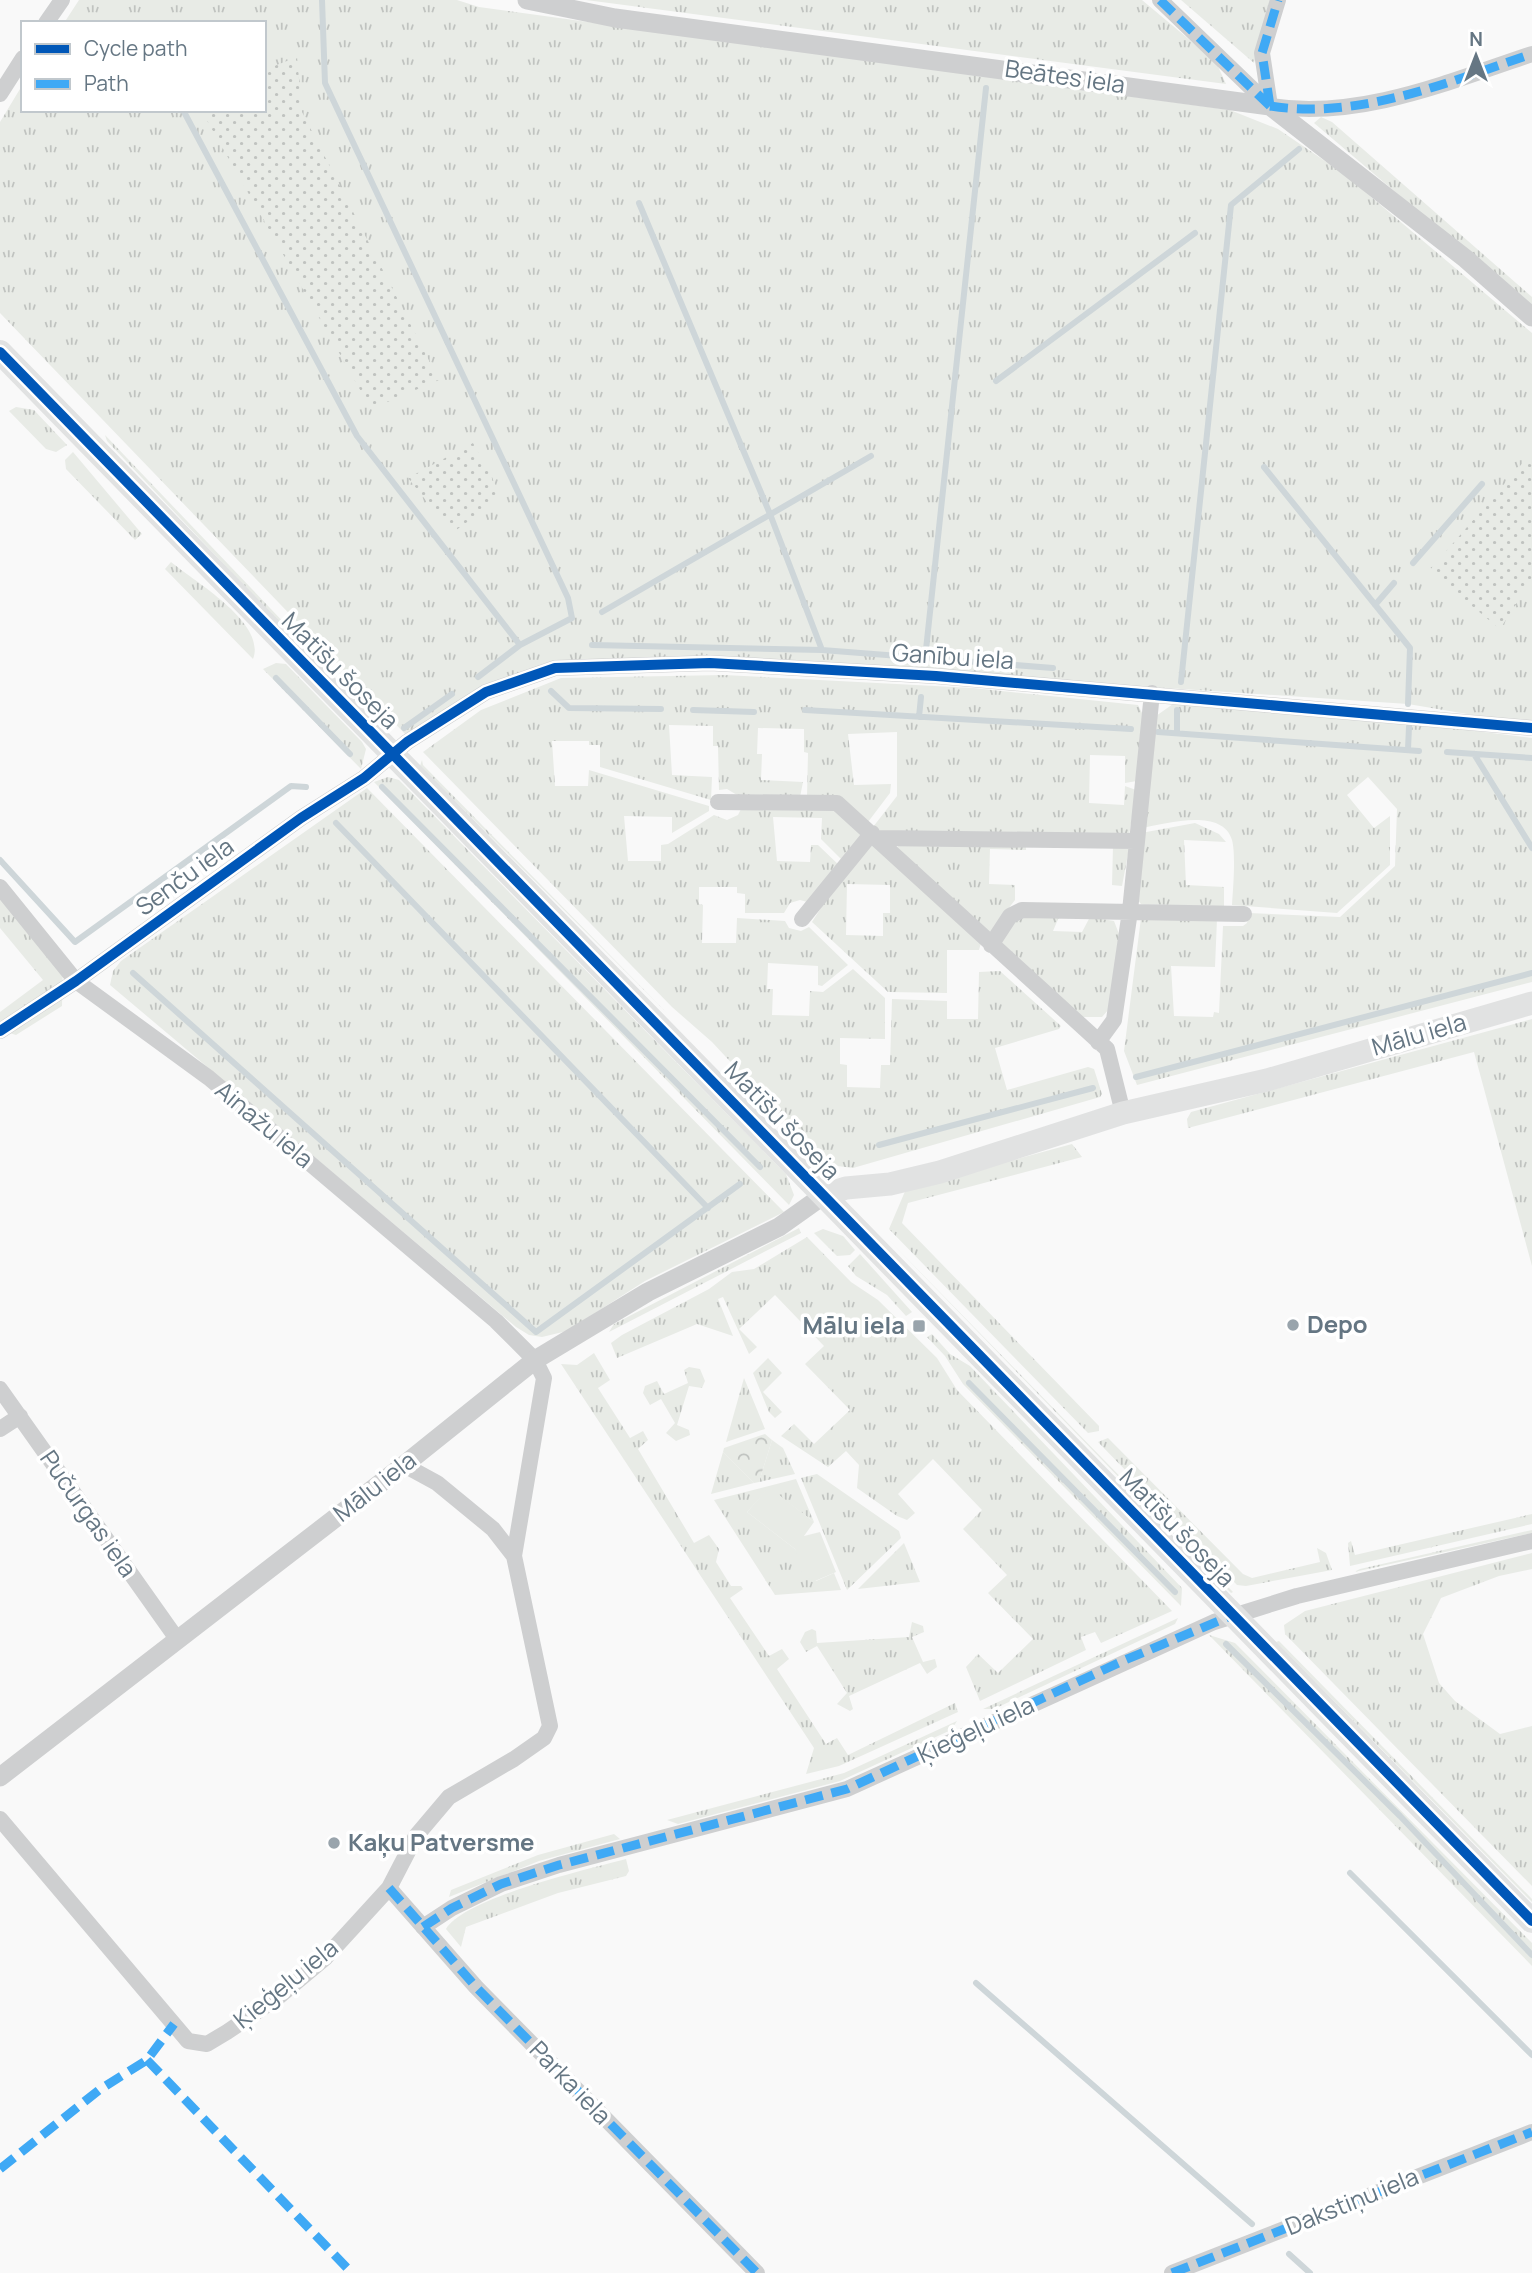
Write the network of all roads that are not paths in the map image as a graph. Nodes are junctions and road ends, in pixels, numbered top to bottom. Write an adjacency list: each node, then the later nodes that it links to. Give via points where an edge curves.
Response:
1 (62, 0): 5 (street)
2 (527, 0): 9 (street, Beātes iela, via 615,18)
3 (1160, 0): 9 (street)
4 (1278, 0): 9 (street, via 1262,53)
5 (47, 21)
6 (1532, 54): 9 (street, via 1369,104 1305,111)
7 (21, 61): 8 (street)
8 (0, 94)
9 (1270, 106): 10 (street, via 1466,259)
10 (1532, 317)
11 (0, 352): 14 (main road, Matīšu šoseja)
12 (1152, 693): 13 (street, Ganību iela); 14 (street, Ganību iela, via 710,663 555,668 486,692); 17 (street)
13 (1532, 728)
14 (394, 755): 23 (street, Senču iela); 28 (main road, Matīšu šoseja)
15 (718, 802): 16 (street, via 837,803)
16 (875, 836): 17 (street); 21 (street); 22 (street)
17 (1136, 841): 19 (street)
18 (0, 887): 23 (street, Ainažu iela)
19 (1130, 911): 20 (street); 22 (street, via 1022,909 1010,916); 26 (street, via 1114,1020)
20 (1244, 914)
21 (802, 919)
22 (990, 945): 26 (street)
23 (76, 981): 25 (street, Senču iela); 29 (street, Ainažu iela, via 209,1078 496,1321)
24 (1532, 1003): 27 (main road, Mālu iela, via 1267,1080)
25 (0, 1031)
26 (1098, 1042): 27 (street, via 1107,1049)
27 (1123, 1113): 28 (main road, Mālu iela, via 940,1172)
28 (824, 1195): 29 (street, Mālu iela, via 787,1223 648,1292); 36 (main road, Matīšu šoseja)
29 (535, 1360): 33 (street, Mālu iela); 35 (street, via 544,1378)
30 (0, 1389): 31 (street, Pučurgas iela)
31 (20, 1416): 32 (street); 37 (street, Pučurgas iela)
32 (0, 1429)
33 (404, 1465): 35 (street, via 437,1483 493,1529); 37 (street, Mālu iela)
34 (1532, 1541): 36 (street, Ķieģeļu iela)
35 (514, 1556): 40 (street, Ķieģeļu iela, via 550,1726 544,1738 449,1797 416,1836)
36 (1233, 1615): 41 (main road, Matīšu šoseja); 42 (street, Ķieģeļu iela, via 1195,1628 847,1789 559,1865 502,1884)
37 (177, 1639): 38 (street, Mālu iela)
38 (0, 1777)
39 (0, 1819): 40 (street, Ķieģeļu iela, via 188,2041 207,2044 277,1998 325,1958)
40 (389, 1888): 42 (street, Parka iela)
41 (1532, 1921)
42 (423, 1927): 44 (street, Parka iela, via 476,1987)
43 (1532, 2132): 45 (street, Dakstiņu iela)
44 (757, 2273)
45 (1172, 2273)

